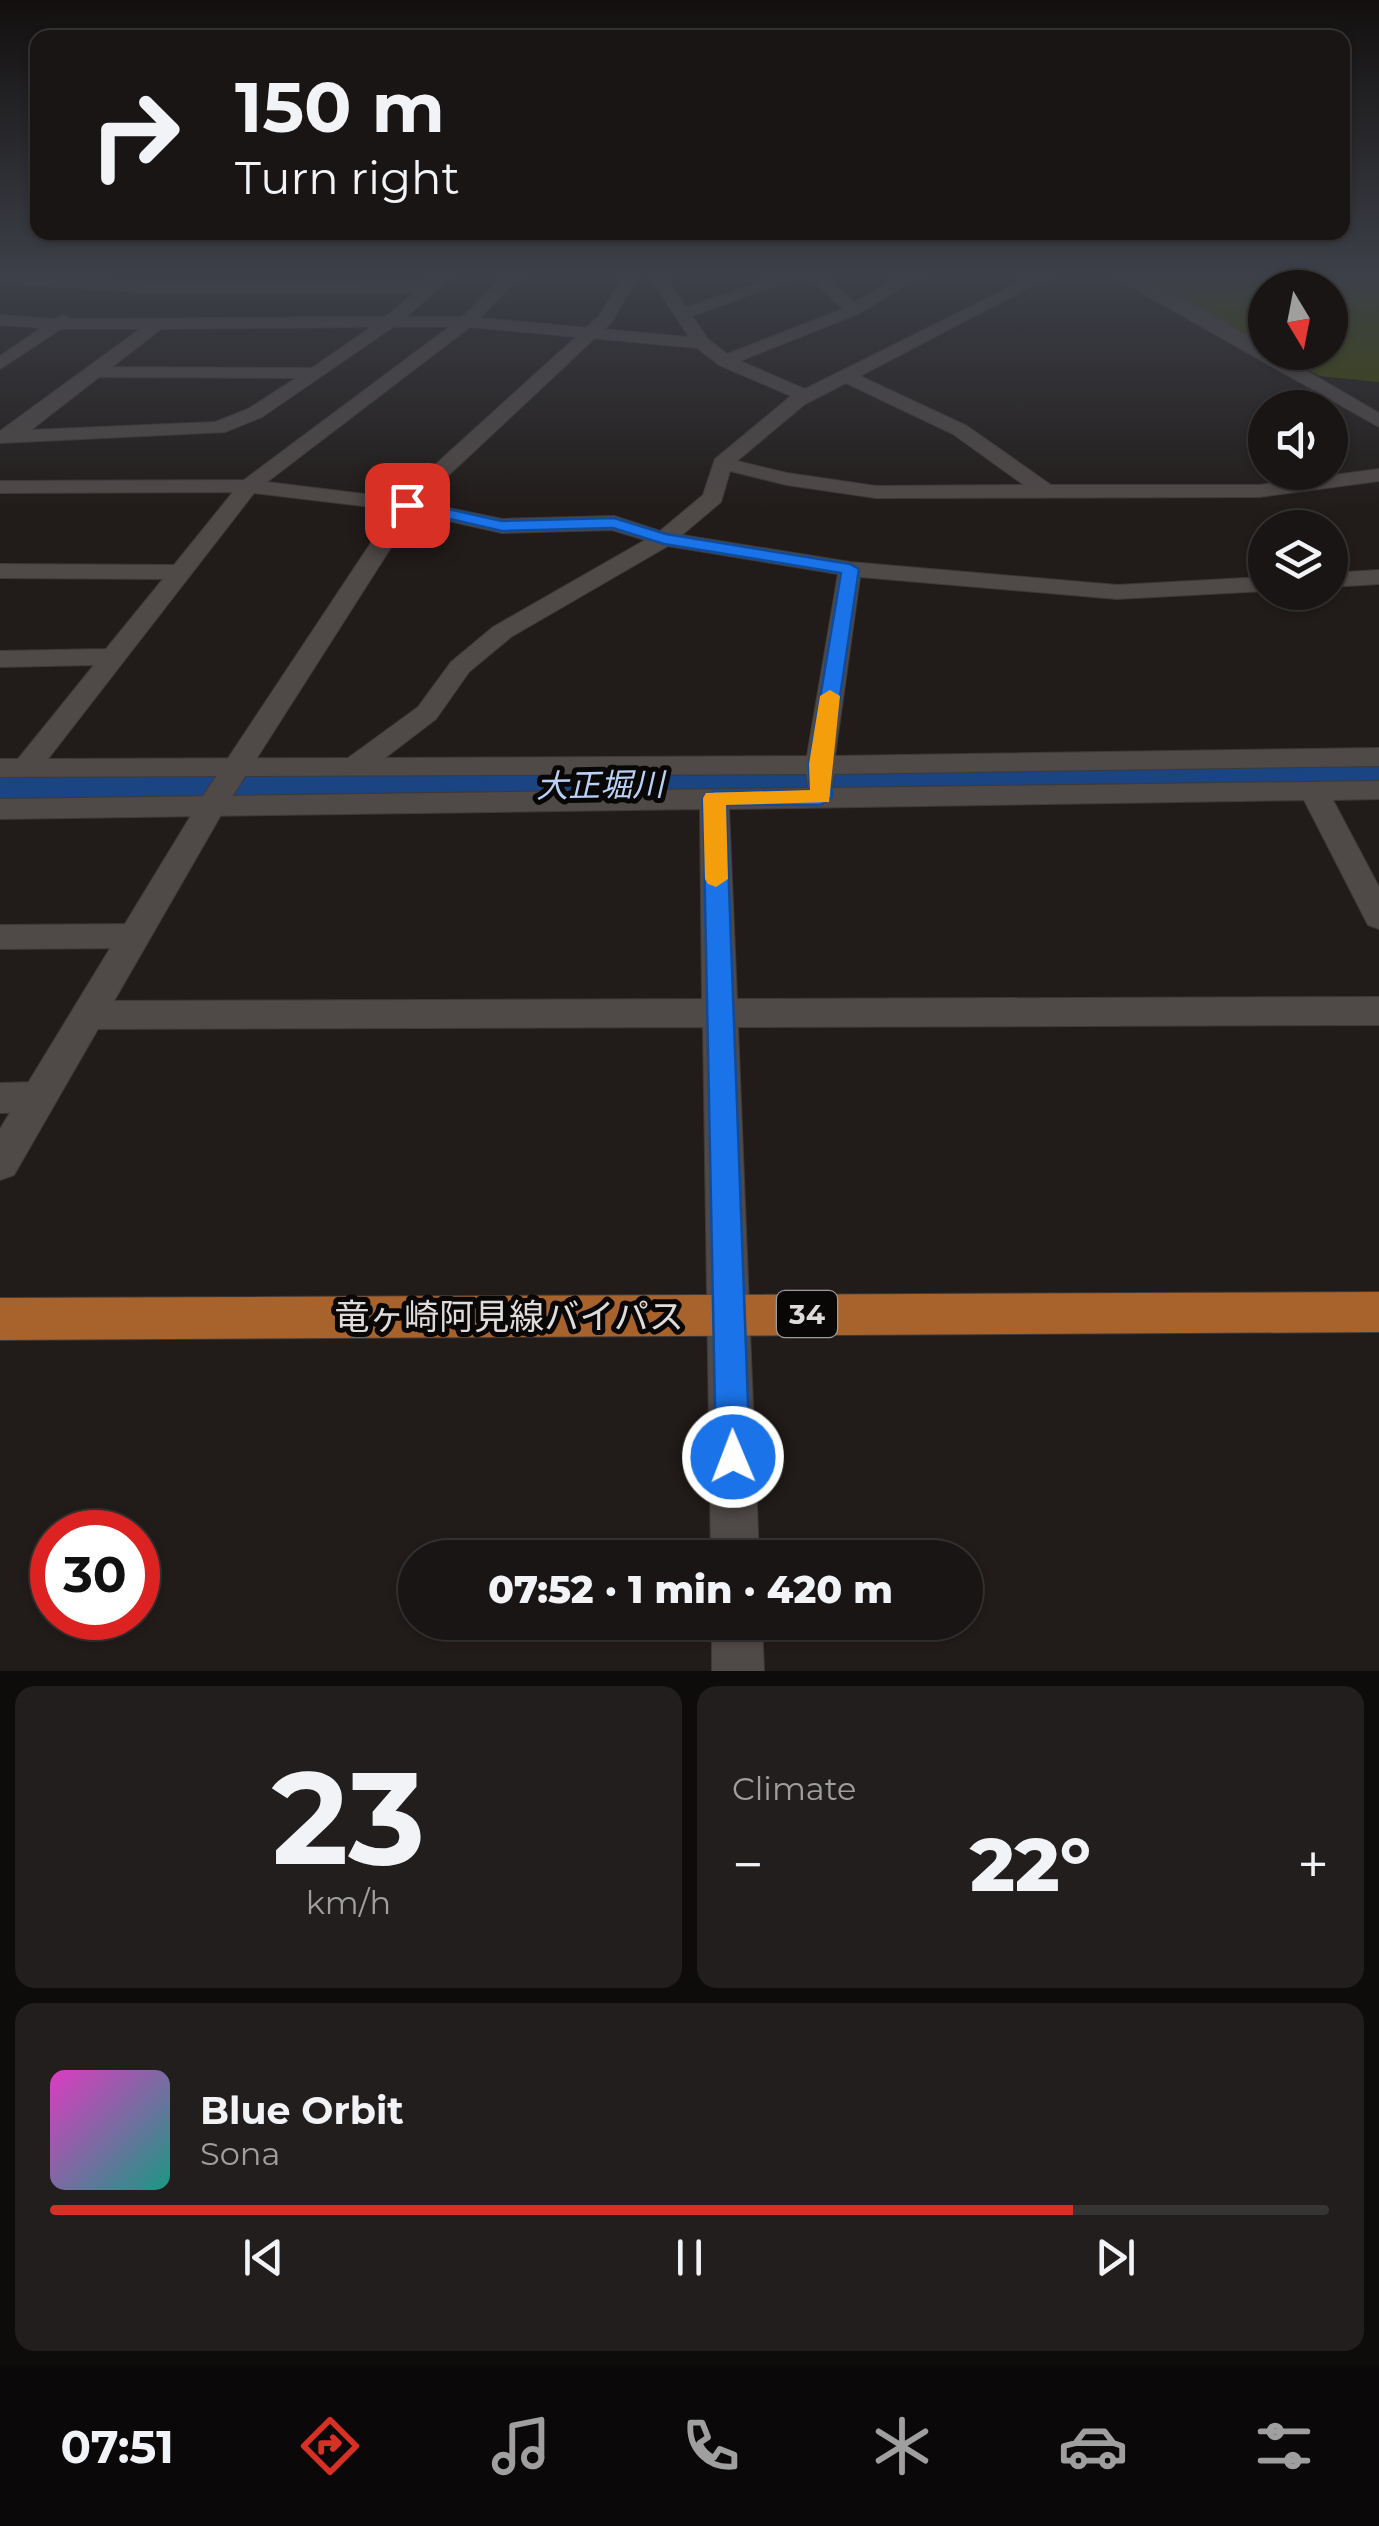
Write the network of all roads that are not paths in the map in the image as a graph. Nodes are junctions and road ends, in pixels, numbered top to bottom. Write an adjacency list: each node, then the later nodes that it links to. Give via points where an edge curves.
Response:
1 (118, 354): 10 (street)
2 (343, 354): 11 (street)
3 (424, 354): 18 (street)
4 (569, 354): 21 (street)
5 (716, 354): 9 (street)
6 (743, 354): 9 (street)
7 (884, 354): 12 (street)
8 (1264, 354): 14 (street)
9 (725, 361): 13 (street)
10 (94, 372): 11 (street); 15 (street)
11 (316, 372): 15 (street, via 255,413 218,428)
12 (843, 374): 13 (street); 20 (street, via 960,430)
13 (806, 396): 16 (street)
14 (1379, 421)
15 (6, 436)
16 (722, 463): 20 (street, via 876,492); 22 (street, via 713,498)
17 (1379, 475): 20 (street, via 1259,491)
18 (249, 486): 19 (street); 21 (street); 25 (street)
19 (0, 487)
20 (1050, 494)
21 (407, 505): 22 (street, via 502,526 614,523); 33 (street)
22 (664, 539): 23 (street); 32 (street, via 502,632 460,667 427,713)
23 (850, 569): 28 (street, via 1117,592); 36 (street)
24 (0, 572): 25 (street)
25 (180, 572): 29 (street)
26 (1379, 577): 27 (street)
27 (1348, 579)
28 (1248, 585)
29 (112, 658): 30 (street); 34 (street)
30 (0, 659)
31 (1379, 757): 36 (street)
32 (356, 765): 35 (street); 36 (street)
33 (237, 766): 34 (street); 35 (street); 41 (street)
34 (13, 768)
35 (302, 769): 40 (street)
36 (820, 780): 38 (street); 39 (street)
37 (1379, 790): 38 (street)
38 (1314, 791): 43 (street)
39 (714, 798): 40 (street); 47 (street)
40 (286, 804): 41 (street)
41 (211, 806): 42 (street); 44 (street)
42 (0, 809)
43 (1379, 917)
44 (134, 936): 45 (street); 48 (street)
45 (0, 937)
46 (1379, 1011): 47 (street)
47 (720, 1014): 48 (street); 53 (street)
48 (88, 1016): 49 (street)
49 (39, 1097): 50 (street); 51 (street)
50 (0, 1098)
51 (0, 1163)
52 (1379, 1312): 53 (main road, 竜ヶ崎阿見線バイパス / 34)
53 (731, 1315): 54 (main road, 竜ヶ崎阿見線バイパス / 34); 55 (street)
54 (0, 1319)
55 (735, 1540)
56 (737, 1640): 57 (street)
57 (738, 1671)

